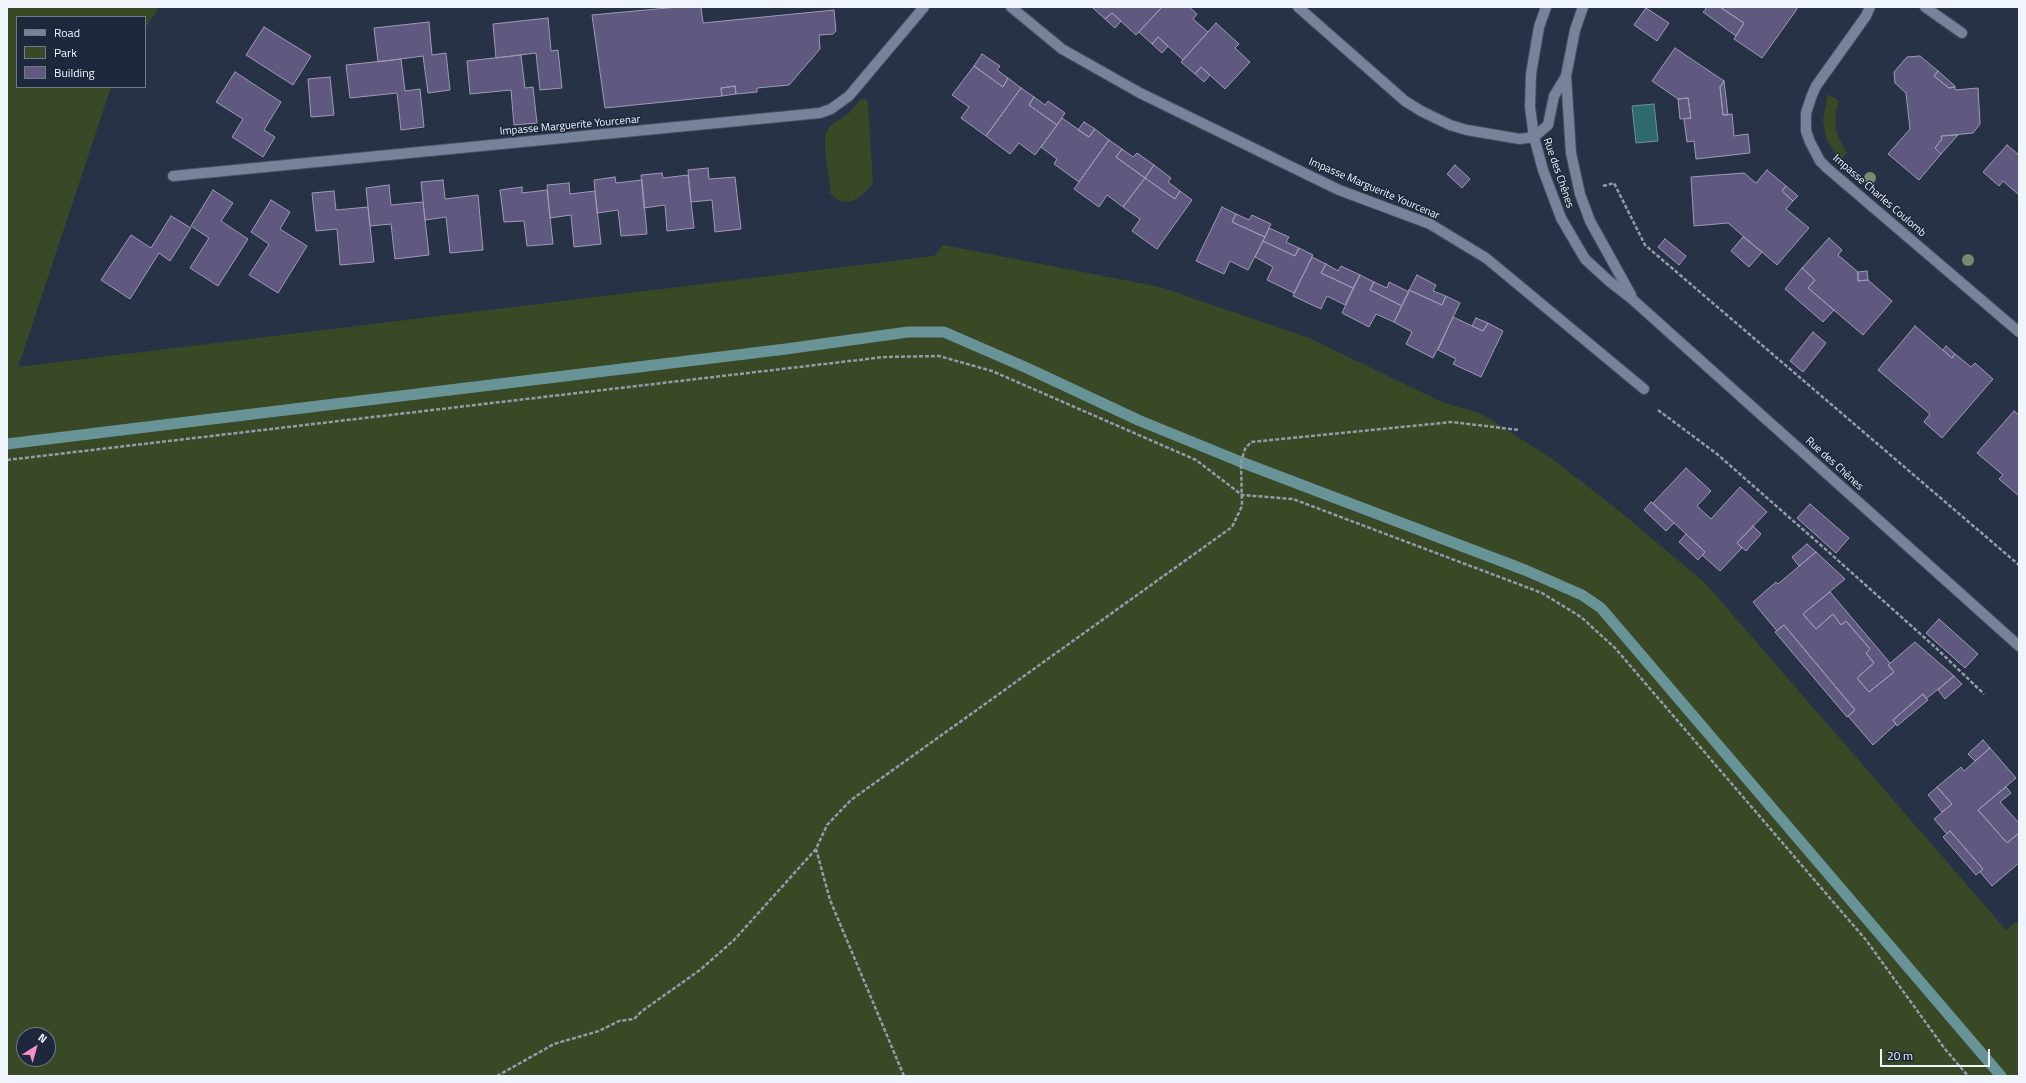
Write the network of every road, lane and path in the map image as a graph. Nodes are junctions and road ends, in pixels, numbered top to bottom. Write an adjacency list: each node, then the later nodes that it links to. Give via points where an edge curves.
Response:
1 (924, 7): 11 (street, Impasse Marguerite Yourcenar, via 849,96 831,109 820,113)
2 (1011, 7): 15 (street, Impasse Marguerite Yourcenar, via 1062,48 1140,92 1339,190 1430,224 1486,258)
3 (1298, 7): 10 (street, Rue des Chênes, via 1405,101 1421,111 1467,130 1520,139)
4 (1546, 7): 10 (street, via 1539,27 1531,74 1530,107)
5 (1583, 7): 9 (street, via 1573,36)
6 (1870, 7): 14 (street, Impasse Charles Coulomb, via 1816,86 1806,113 1806,131 1810,142 1820,161 1827,168)
7 (1925, 7): 8 (street)
8 (1962, 33)
9 (1566, 76): 10 (street, via 1554,96 1548,125); 13 (street, Rue des Chênes, via 1571,153 1580,194 1590,220)
10 (1534, 137): 13 (street, Rue des Chênes, via 1561,218 1585,259)
11 (174, 176)
12 (1599, 188): 20 (path, via 1614,183 1645,245)
13 (1632, 299): 21 (street, Rue des Chênes)
14 (2019, 332)
15 (1644, 389)
16 (1652, 406): 22 (path, via 1717,454 1935,647)
17 (1519, 430): 19 (path, via 1452,422 1251,442 1245,449 1241,462)
18 (7, 460): 19 (path, via 884,357 939,356 992,370 1196,460)
19 (1242, 495): 23 (path, via 1242,506 1232,527 851,800 827,825); 26 (path, via 1293,499 1542,593 1581,617 1615,648 1866,940)
20 (2019, 565)
21 (2019, 646)
22 (1984, 694)
23 (816, 849): 24 (path, via 734,940 700,970 642,1010 634,1019 619,1021 599,1031 554,1044); 25 (path, via 830,900)
24 (497, 1076)
25 (904, 1076)
26 (1968, 1076)

